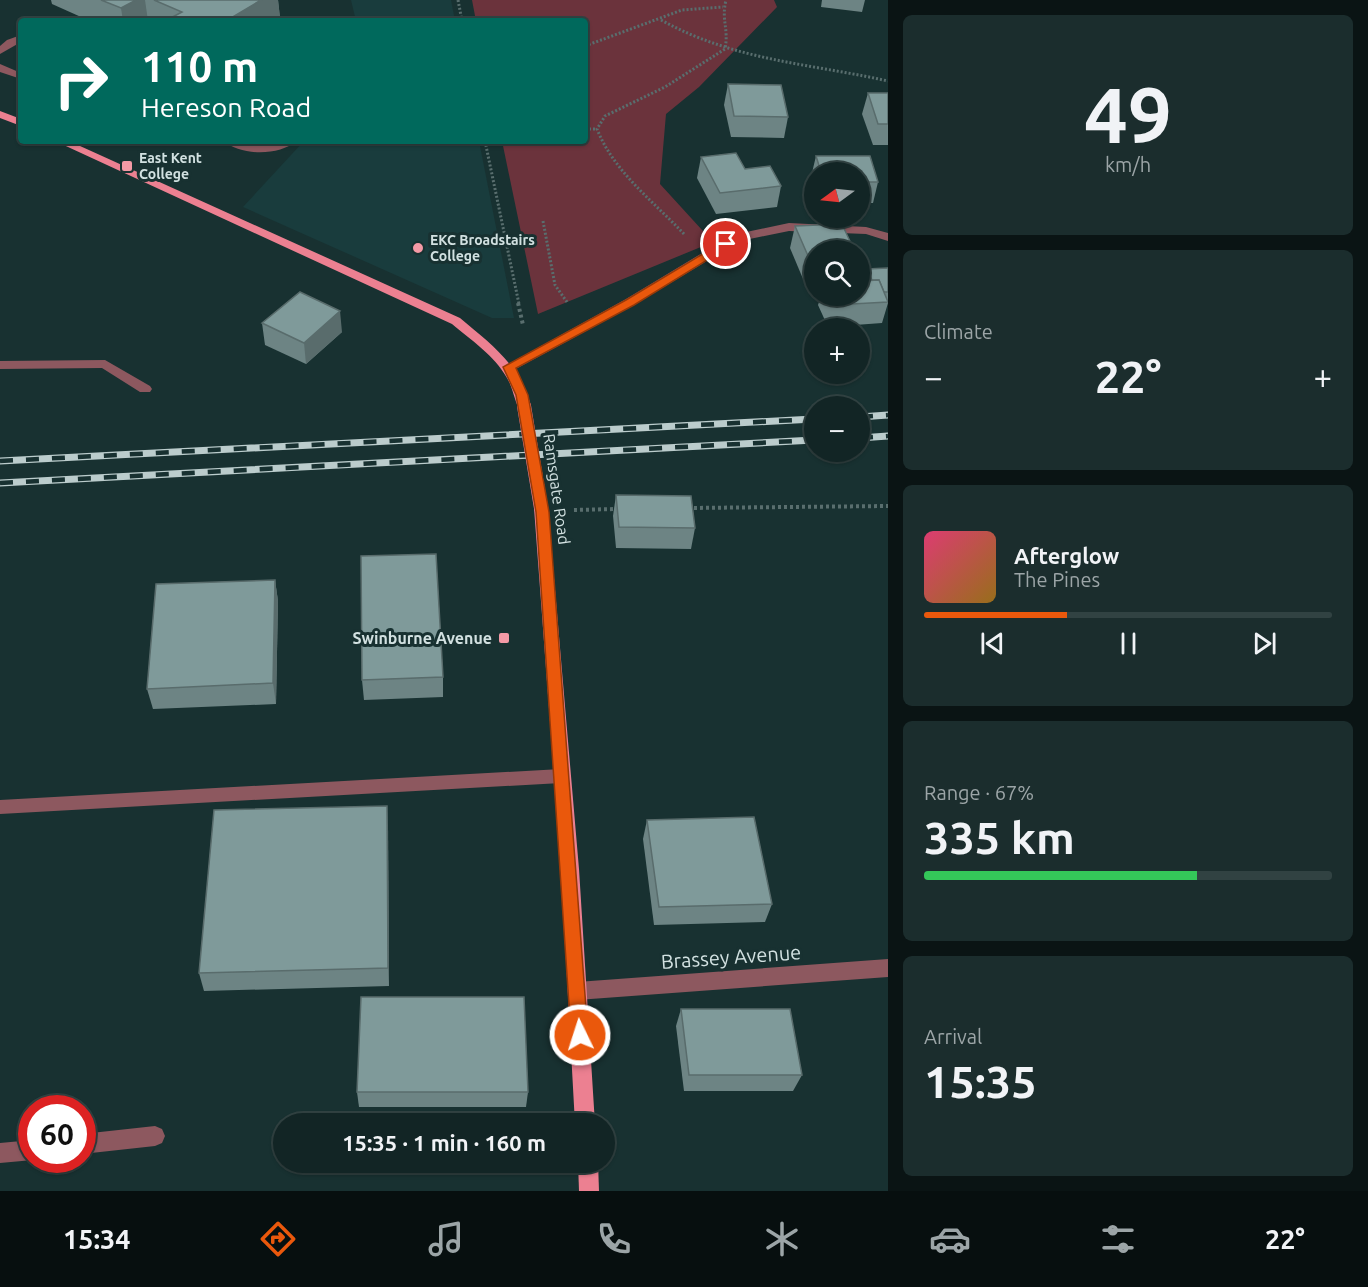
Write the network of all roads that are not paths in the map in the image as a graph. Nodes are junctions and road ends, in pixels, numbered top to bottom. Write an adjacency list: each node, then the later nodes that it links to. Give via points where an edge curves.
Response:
1 (0, 37): 2 (street)
2 (16, 40): 3 (street)
3 (0, 51)
4 (0, 67): 5 (street)
5 (18, 75)
6 (0, 114): 7 (main road)
7 (18, 122)
8 (67, 144): 13 (main road, Ramsgate Road, via 456,321)
9 (236, 144): 10 (street, via 259,148)
10 (282, 144)
11 (888, 237): 13 (street, via 866,231 789,227 736,238 589,326)
12 (0, 365): 14 (street, via 105,364)
13 (509, 367): 15 (main road, Ramsgate Road, bridge, via 522,395 542,510)
14 (145, 389)
15 (561, 776): 16 (street); 18 (main road, Ramsgate Road)
16 (0, 807)
17 (888, 968): 18 (street, Brassey Avenue)
18 (577, 991): 19 (main road, Ramsgate Road)
19 (584, 1113)
20 (155, 1136): 21 (street)
21 (96, 1142)
22 (18, 1151): 23 (street)
23 (0, 1153)
24 (588, 1173): 25 (main road)
25 (589, 1191)

